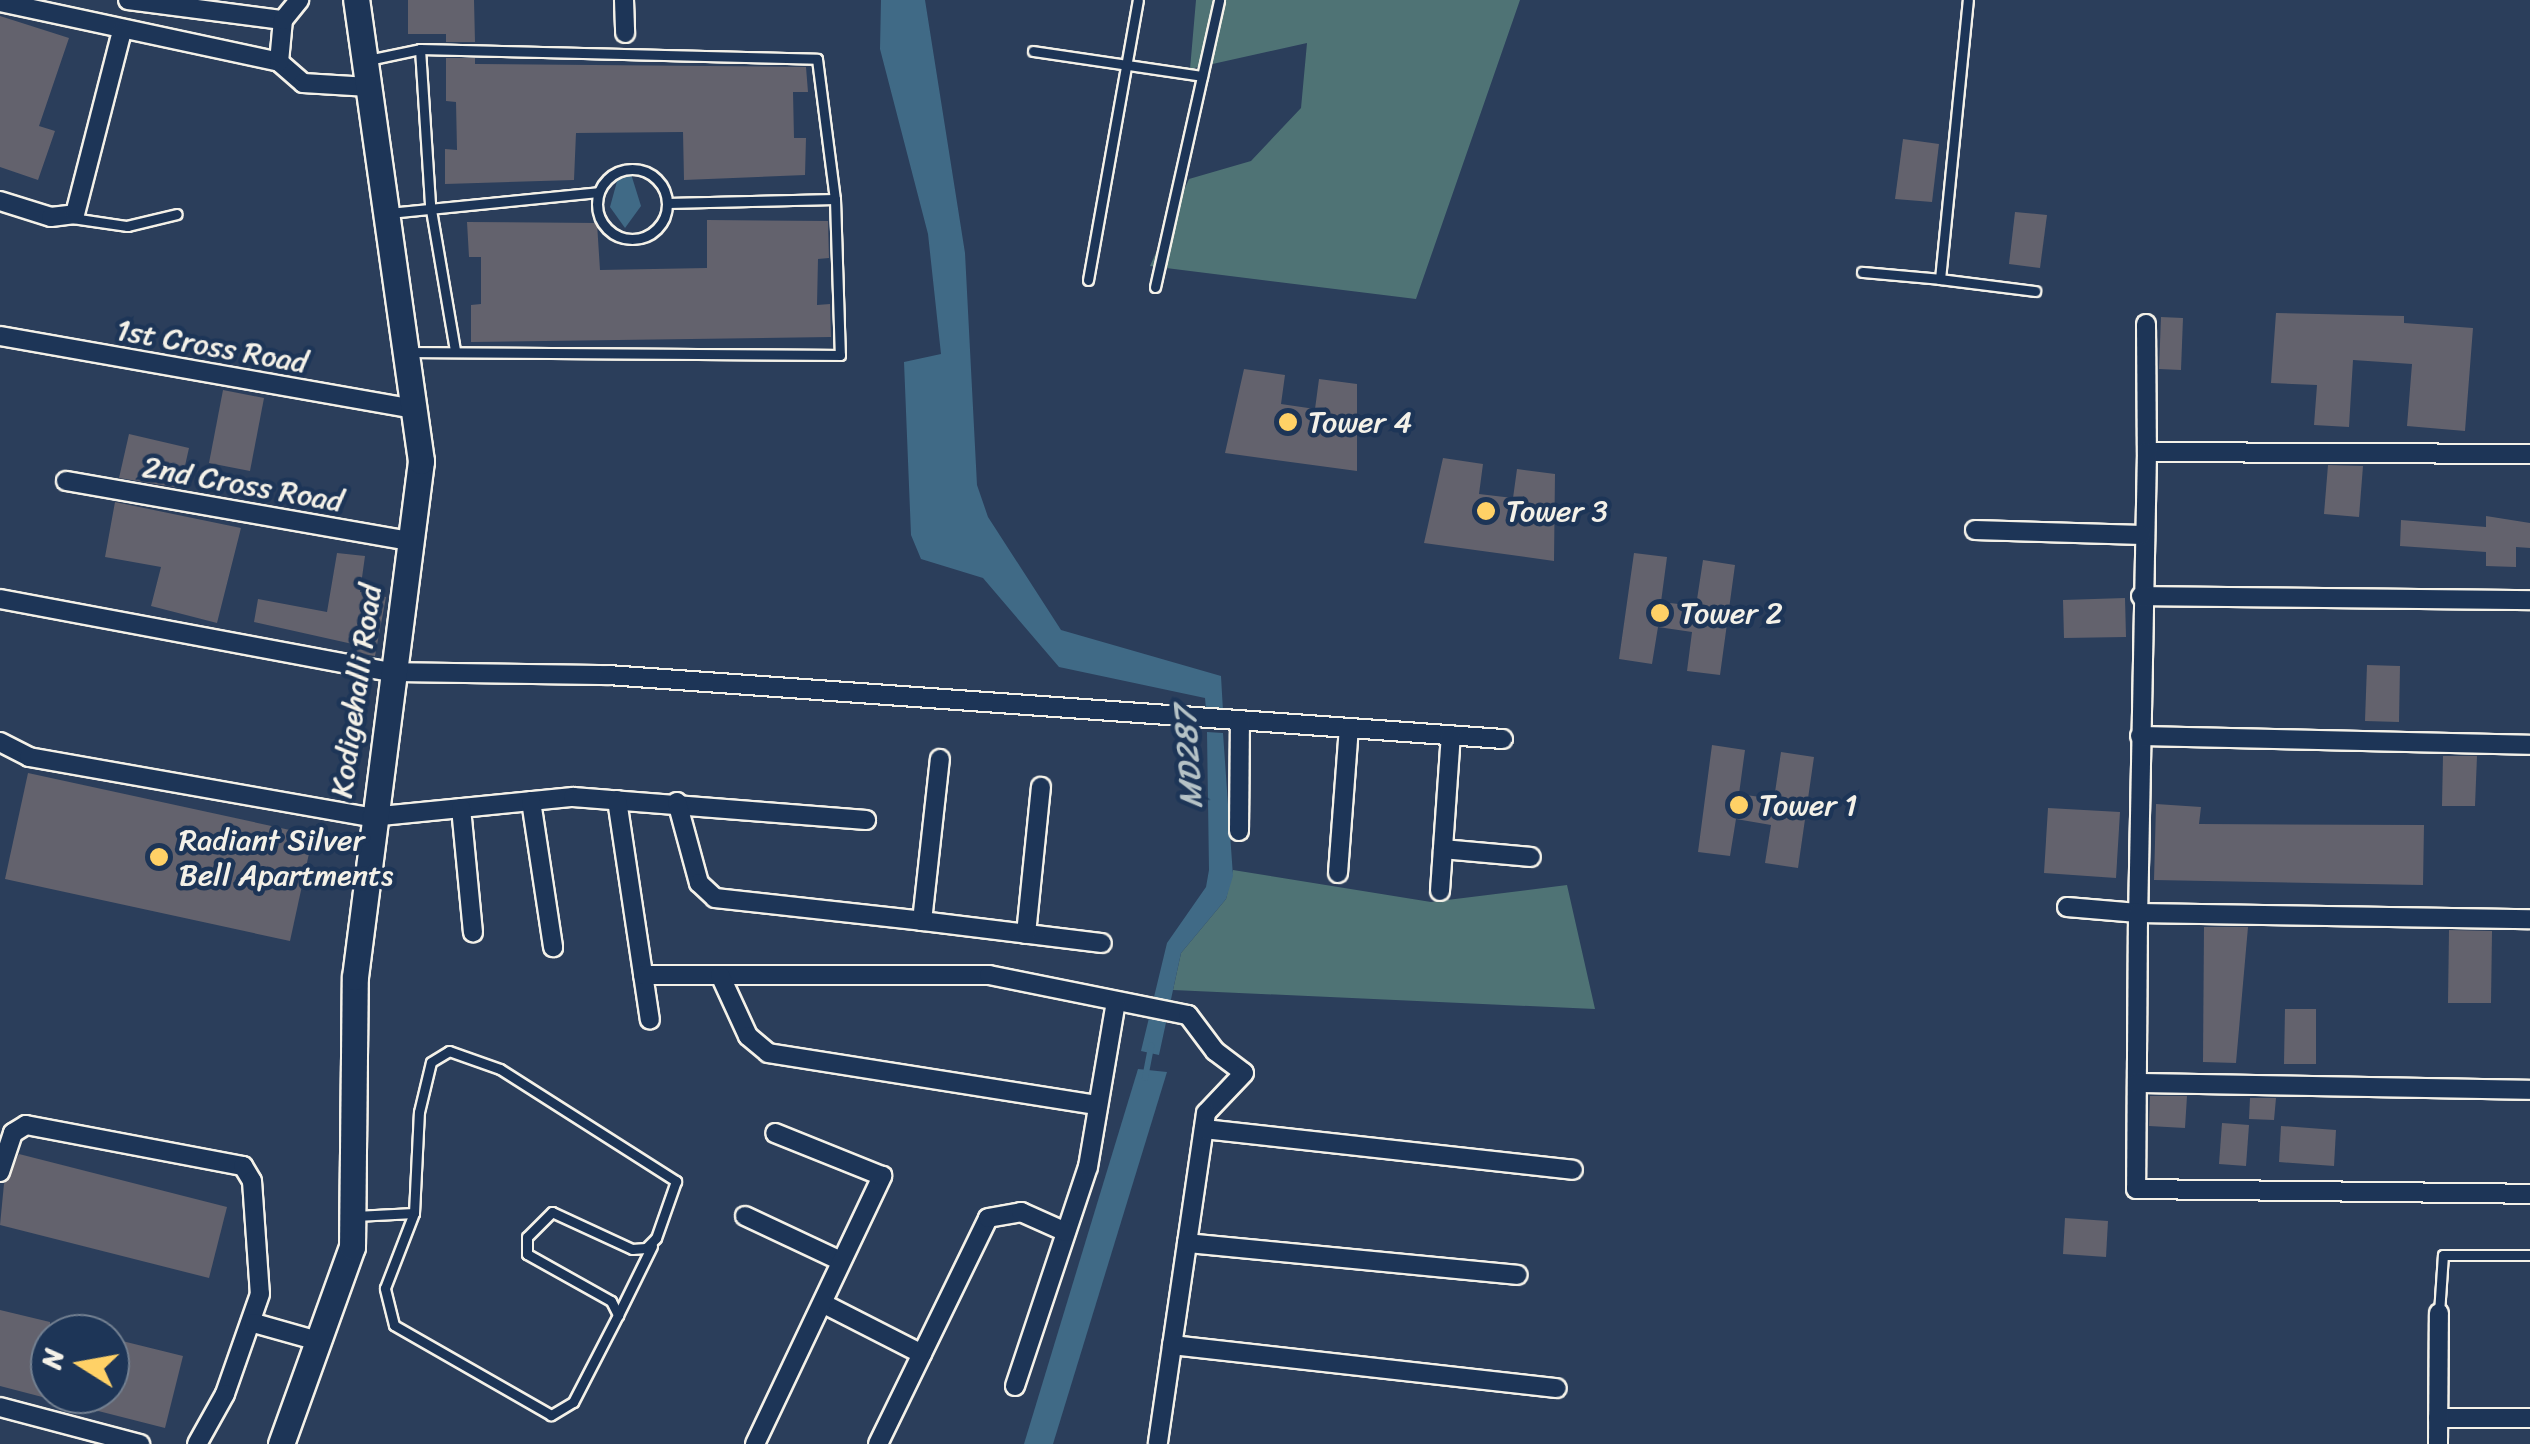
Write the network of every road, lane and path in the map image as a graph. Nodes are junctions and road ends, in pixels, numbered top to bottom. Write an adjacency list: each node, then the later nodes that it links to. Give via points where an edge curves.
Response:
1 (128, 0): 9 (street)
2 (299, 0): 9 (street)
3 (356, 0): 14 (street, Kodigehalli Road)
4 (624, 0): 11 (street)
5 (1138, 0): 16 (lane)
6 (1219, 0): 17 (lane)
7 (1968, 0): 29 (lane)
8 (0, 2): 10 (street)
9 (282, 20): 15 (street)
10 (122, 30): 15 (street); 26 (street, via 82,201)
11 (625, 33)
12 (420, 49): 14 (lane); 20 (lane, via 817,59); 23 (lane)
13 (1033, 52): 16 (lane)
14 (366, 60): 18 (street, Kodigehalli Road)
15 (279, 62): 18 (street, via 303,83)
16 (1126, 65): 17 (lane); 28 (lane)
17 (1202, 76): 30 (lane)
18 (368, 88): 24 (street, Kodigehalli Road)
19 (598, 192): 22 (lane, via 614,173 637,168 658,180); 22 (lane, via 598,216 621,238 653,232); 23 (lane)
20 (836, 199): 22 (lane); 34 (lane, via 840,355)
21 (0, 200): 26 (street)
22 (667, 202)
23 (430, 204): 24 (lane); 34 (lane)
24 (386, 213): 35 (street, Kodigehalli Road)
25 (176, 214): 26 (lane, via 127,226)
26 (64, 218)
27 (1862, 272): 29 (lane)
28 (1088, 280)
29 (1940, 280): 31 (lane)
30 (1155, 287)
31 (2035, 291)
32 (2146, 324): 37 (street)
33 (0, 336): 36 (street, 1st Cross Road)
34 (455, 350): 35 (lane)
35 (406, 352): 36 (street, Kodigehalli Road)
36 (414, 409): 42 (street, Kodigehalli Road, via 421,461)
37 (2146, 452): 38 (street); 41 (street)
38 (2530, 454)
39 (66, 481): 42 (street, 2nd Cross Road)
40 (1975, 530): 41 (street)
41 (2142, 536): 43 (street)
42 (410, 541): 46 (street, Kodigehalli Road)
43 (2142, 596): 45 (street); 50 (street)
44 (0, 598): 46 (street)
45 (2530, 600)
46 (390, 672): 47 (street, via 608,676); 60 (street, Kodigehalli Road)
47 (1240, 720): 48 (street); 62 (street)
48 (1348, 728): 49 (street); 65 (street)
49 (1451, 735): 51 (street); 63 (street)
50 (2140, 736): 53 (street); 68 (street)
51 (1503, 739)
52 (0, 742): 60 (street, via 28,757)
53 (2530, 745)
54 (940, 759): 70 (street)
55 (1041, 786): 72 (street)
56 (617, 800): 57 (street); 58 (street); 75 (street)
57 (531, 801): 59 (street); 74 (street)
58 (677, 802): 61 (street); 70 (street, via 699,883 716,898)
59 (460, 808): 60 (street); 71 (street)
60 (371, 817): 88 (street, Kodigehalli Road, via 355,977)
61 (866, 820)
62 (1239, 831)
63 (1443, 849): 64 (street); 66 (street)
64 (1532, 858)
65 (1338, 873)
66 (1440, 892)
67 (2067, 907): 68 (street)
68 (2138, 913): 69 (street); 79 (street)
69 (2530, 919)
70 (922, 921): 72 (street)
71 (473, 932)
72 (1026, 934): 73 (street)
73 (1102, 943)
74 (553, 947)
75 (643, 974): 76 (street); 78 (street)
76 (720, 975): 77 (street, via 989,975); 81 (street, via 748,1036 768,1053)
77 (1125, 1003): 81 (street); 82 (street, via 1188,1014 1215,1052 1244,1074 1206,1113)
78 (650, 1020)
79 (2138, 1083): 80 (street); 86 (street, via 2136,1189)
80 (2530, 1090)
81 (1098, 1105): 90 (street, via 1088,1166)
82 (1204, 1130): 84 (street); 92 (street)
83 (775, 1133): 94 (street, via 882,1176)
84 (1573, 1170)
85 (0, 1172): 99 (street, via 13,1133 26,1125 242,1166 253,1197 260,1294)
86 (2530, 1194)
87 (414, 1213): 88 (lane); 91 (lane, via 419,1112 431,1062 449,1051 500,1069 676,1181); 98 (lane, via 385,1288 394,1325 550,1415 573,1402)
88 (355, 1216): 100 (street, Kodigehalli Road, via 352,1247)
89 (745, 1216): 94 (street)
90 (1066, 1232): 102 (street, via 1021,1212 988,1218); 103 (street)
91 (656, 1238): 98 (lane); 98 (lane, via 632,1249 552,1212 527,1237 527,1254 611,1300)
92 (1187, 1243): 95 (street); 101 (street)
93 (2530, 1255): 97 (lane, via 2443,1255)
94 (841, 1262): 96 (street)
95 (1517, 1276)
96 (824, 1304): 102 (street); 111 (street)
97 (2439, 1313): 106 (street)
98 (618, 1316)
99 (254, 1324): 100 (street); 109 (street)
100 (318, 1341): 110 (street, Kodigehalli Road)
101 (1172, 1345): 104 (street); 113 (street)
102 (922, 1354): 112 (street)
103 (1015, 1386)
104 (1557, 1388)
105 (0, 1407): 108 (street)
106 (2438, 1418): 107 (street); 114 (street)
107 (2530, 1418)
108 (140, 1444)
109 (197, 1444)
110 (282, 1444)
111 (755, 1444)
112 (878, 1444)
113 (1159, 1444)
114 (2438, 1444)

